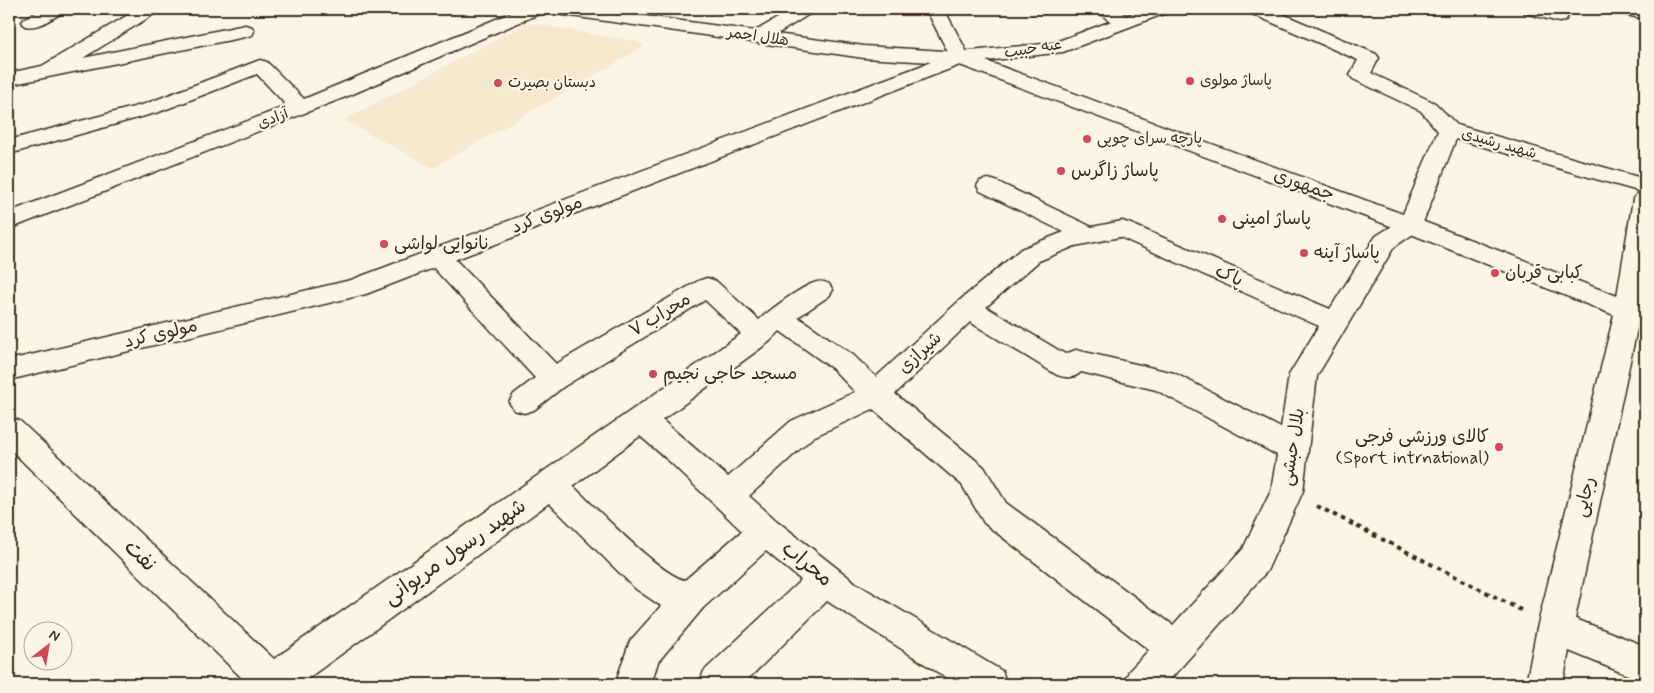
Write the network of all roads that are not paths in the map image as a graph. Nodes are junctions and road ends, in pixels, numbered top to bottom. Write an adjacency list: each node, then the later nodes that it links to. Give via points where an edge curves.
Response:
1 (56, 9): 15 (street)
2 (150, 9): 20 (street)
3 (535, 9): 22 (street, آزادی)
4 (557, 9): 13 (street, هلال احمر)
5 (805, 9): 18 (street)
6 (935, 9): 19 (street)
7 (1106, 9): 16 (street)
8 (1160, 9): 16 (street, عبه حبیب)
9 (1256, 9): 23 (street, شهید رشیدی, via 1369,58 1360,75 1428,107)
10 (1531, 9): 11 (street, via 1559,17)
11 (1563, 9)
12 (1622, 9): 14 (street)
13 (610, 12): 18 (street, هلال احمر)
14 (1645, 14)
15 (31, 22)
16 (1125, 22): 19 (street, عبه حبیب, via 1056,48)
17 (245, 31): 20 (street)
18 (759, 37): 19 (street, هلال احمر, via 864,52)
19 (960, 58): 29 (street, جمهوری); 32 (street, مولوی کرد)
20 (48, 71): 21 (street)
21 (9, 79)
22 (301, 108): 24 (street, via 260,66 152,108); 28 (street, آزادی)
23 (1449, 130): 26 (street, شهید رشیدی); 29 (street)
24 (9, 147)
25 (988, 186): 31 (street)
26 (1645, 186)
27 (1645, 200): 35 (street, رجایی)
28 (9, 222)
29 (1410, 225): 35 (street, جمهوری); 37 (street, بلال حبشی, via 1385,242)
30 (1122, 229): 31 (street, شیرازی); 37 (street, پاک)
31 (1089, 235): 34 (street, شیرازی, via 1069,239 1030,255)
32 (438, 257): 39 (street, مولوی کرد, via 357,288); 40 (street)
33 (820, 290): 36 (street, شهید رسول مریوانی)
34 (968, 308): 41 (street, شیرازی); 45 (street, via 1067,368 1076,360 1164,381)
35 (1637, 314): 51 (street, رجایی)
36 (779, 317): 38 (street, شهید رسول مریوانی); 41 (street, via 843,362)
37 (1336, 322): 45 (street, بلال حبشی, via 1303,375)
38 (759, 335): 40 (street, محراب ۷, via 707,287); 43 (street, شهید رسول مریوانی)
39 (9, 370)
40 (553, 379): 42 (street, محراب ۷)
41 (876, 395): 47 (street, شیرازی, via 802,429); 52 (street, via 973,476 995,513)
42 (524, 402)
43 (641, 420): 46 (street, شهید رسول مریوانی); 47 (street, محراب)
44 (9, 429): 54 (street, نفت)
45 (1293, 449): 52 (street, بلال حبشی, via 1287,492 1255,560)
46 (550, 484): 50 (street, via 648,578 671,594); 54 (street, شهید رسول مریوانی)
47 (727, 497): 48 (street, محراب)
48 (765, 531): 49 (street, محراب); 50 (street)
49 (826, 578): 56 (street); 57 (street, محراب, via 845,595)
50 (691, 597): 55 (street, via 643,653)
51 (1555, 628): 53 (street); 59 (street, رجایی)
52 (1175, 648): 58 (street, بلال حبشی)
53 (1645, 664)
54 (271, 683)
55 (633, 684)
56 (718, 684)
57 (989, 684)
58 (1142, 684)
59 (1545, 684)

